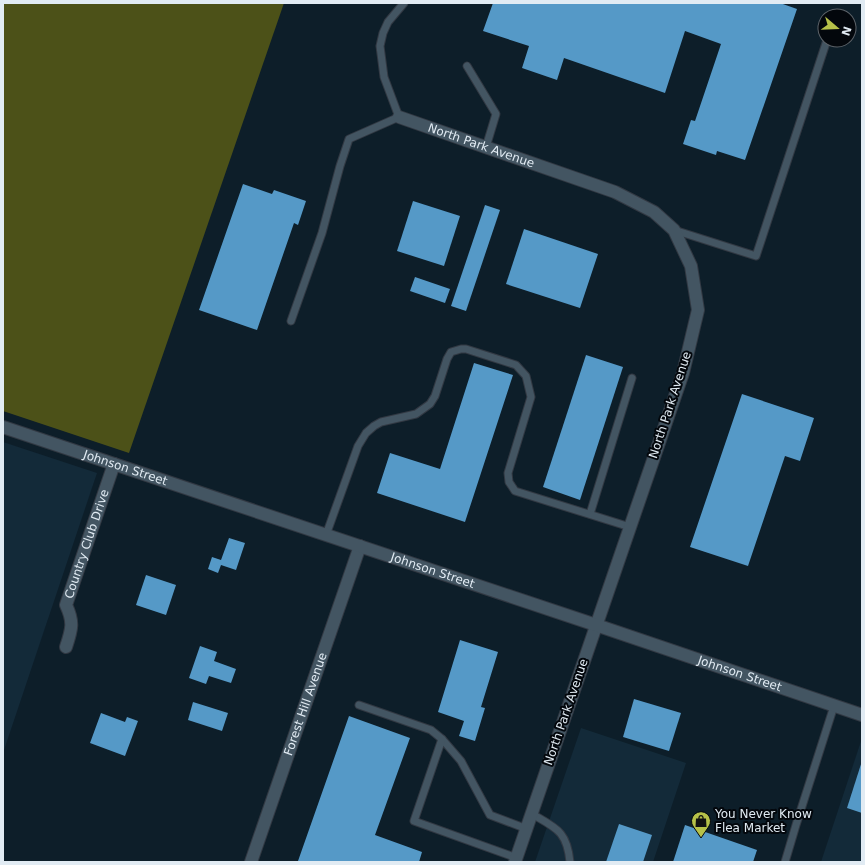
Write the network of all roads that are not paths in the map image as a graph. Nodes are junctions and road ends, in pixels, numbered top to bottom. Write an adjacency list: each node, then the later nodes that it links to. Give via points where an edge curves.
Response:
1 (404, 3): 4 (lane, via 388,22 380,46 384,77)
2 (824, 48): 6 (lane, via 756,256)
3 (467, 66): 5 (lane, via 496,114)
4 (400, 117): 5 (street, North Park Avenue); 7 (lane, via 350,139 322,233)
5 (486, 147): 6 (street, North Park Avenue, via 615,192 654,212)
6 (674, 230): 12 (street, North Park Avenue, via 691,266 698,310 683,373)
7 (291, 320)
8 (632, 378): 11 (lane)
9 (3, 427): 10 (street, Johnson Street)
10 (114, 464): 13 (street, Johnson Street); 16 (street, Country Club Drive, via 66,605 71,614 72,628)
11 (590, 514): 12 (lane); 13 (lane, via 515,491 509,482 508,473 531,396 526,376 516,365 461,349 451,352 447,359 430,404 416,414 381,422 366,433 358,446)
12 (630, 527): 15 (street, North Park Avenue)
13 (326, 535): 14 (street, Johnson Street)
14 (360, 546): 15 (street, Johnson Street); 24 (street, Forest Hill Avenue)
15 (596, 624): 18 (street, Johnson Street); 21 (street, North Park Avenue)
16 (66, 647)
17 (360, 705): 20 (lane, via 431,730)
18 (834, 706): 19 (street, Johnson Street); 26 (lane)
19 (862, 715)
20 (442, 739): 22 (lane, via 461,761 490,815); 23 (lane, via 414,821)
21 (532, 814): 22 (street, North Park Avenue); 25 (lane, via 556,828 563,836 569,850)
22 (527, 829): 23 (street, North Park Avenue)
23 (516, 860)
24 (251, 862)
25 (570, 862)
26 (785, 862)

